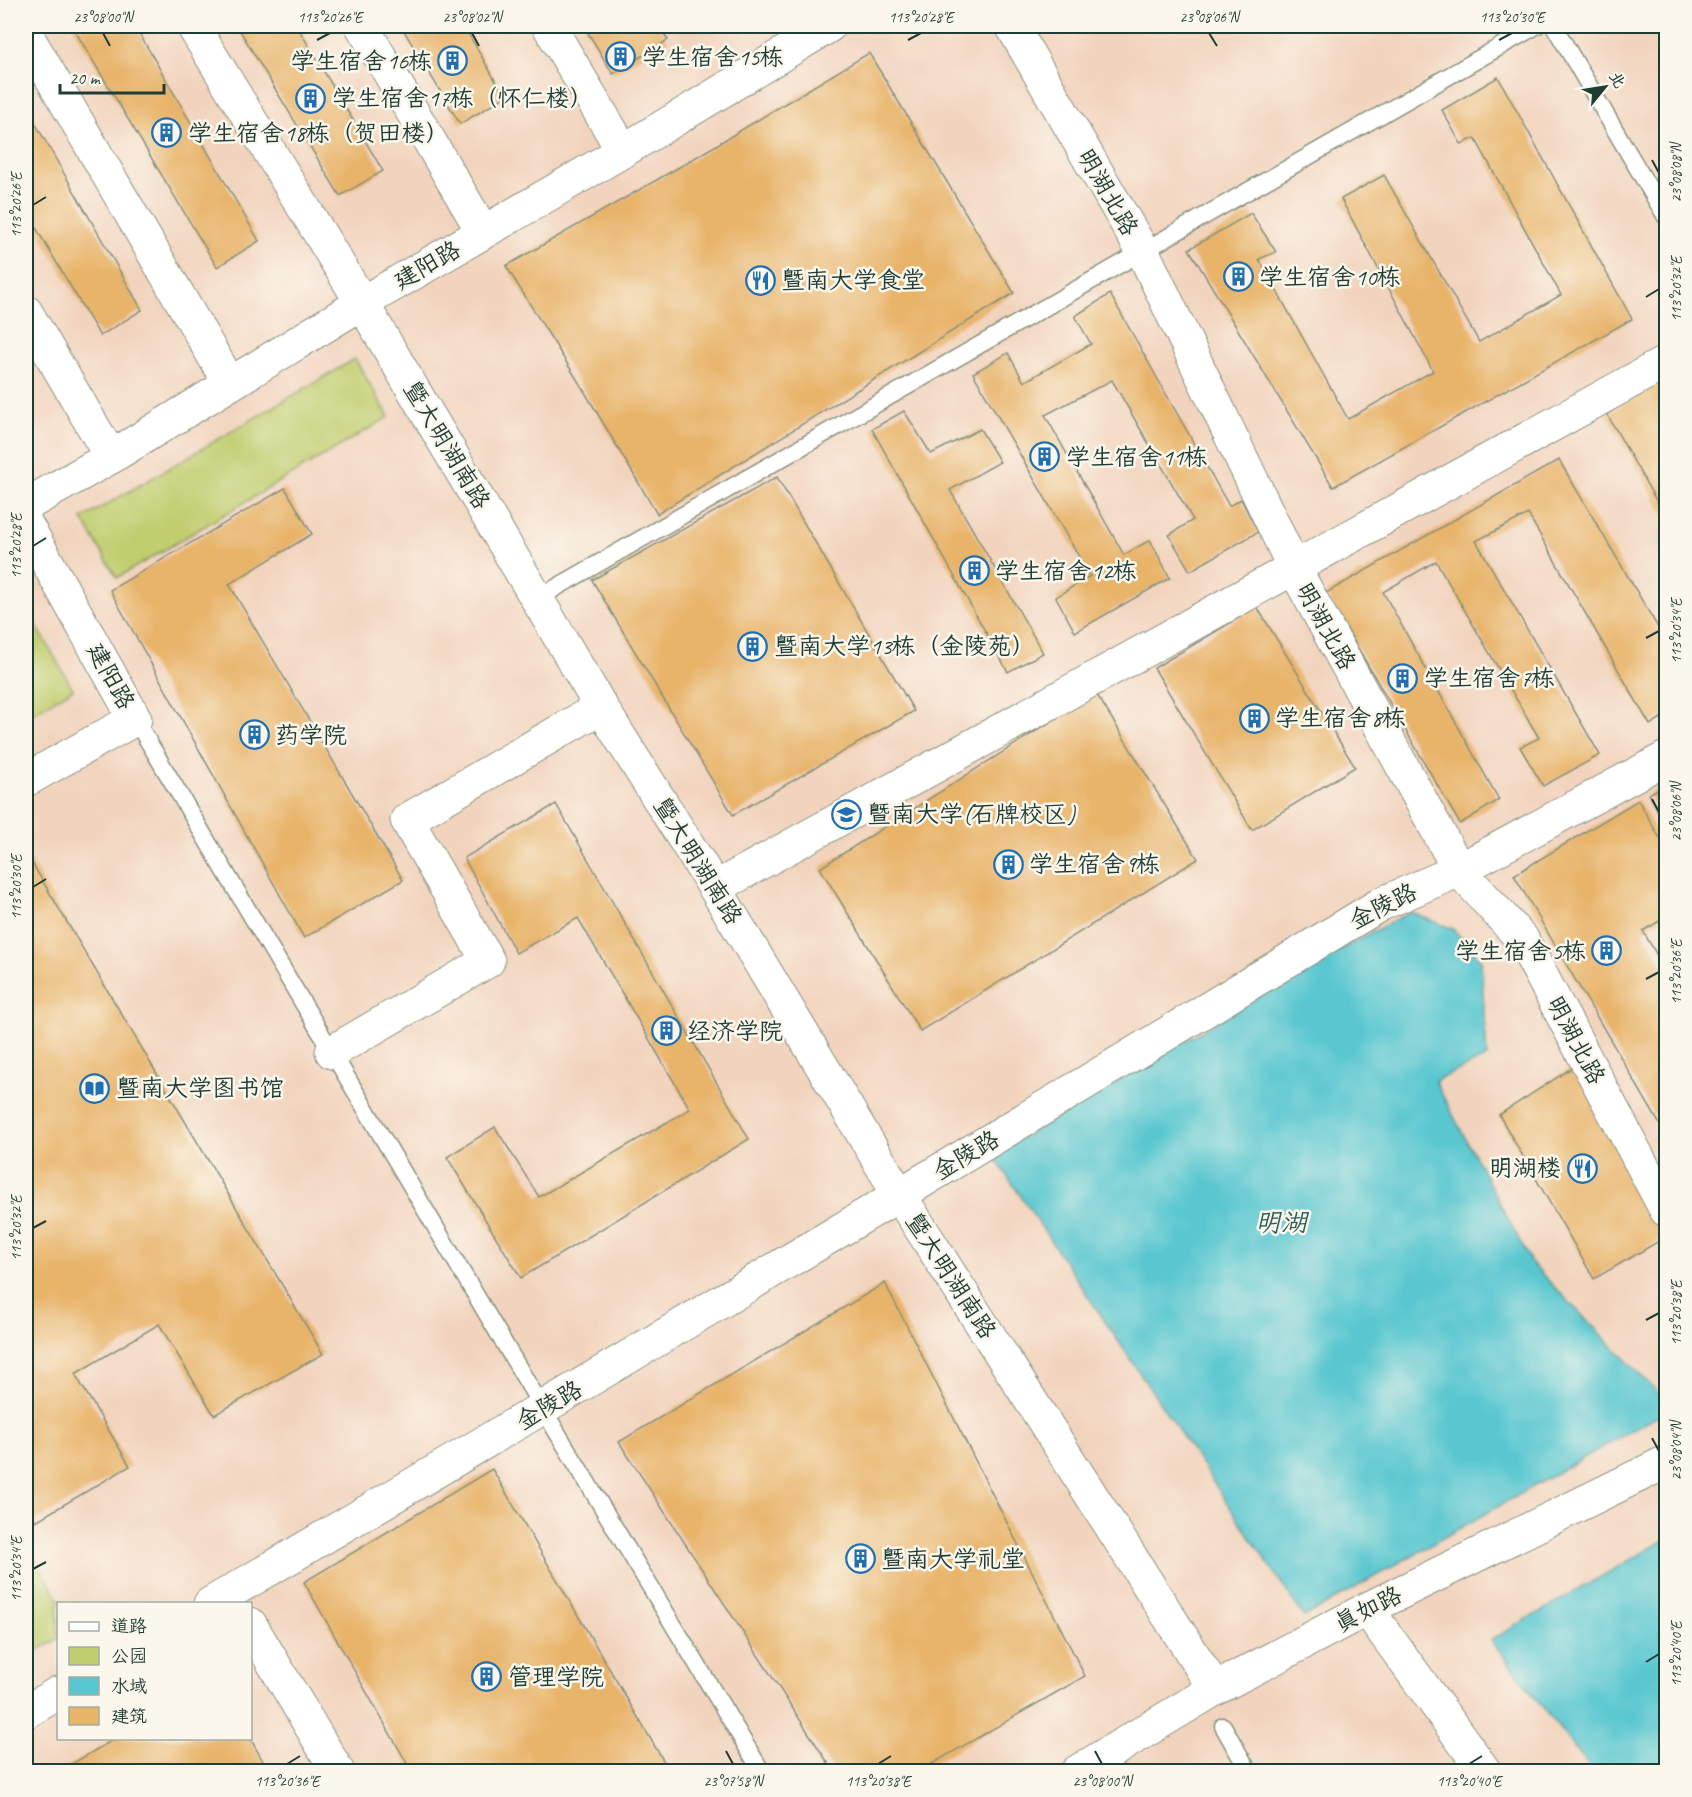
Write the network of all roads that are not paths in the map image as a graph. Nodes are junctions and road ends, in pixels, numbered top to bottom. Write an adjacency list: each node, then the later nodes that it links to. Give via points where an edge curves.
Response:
1 (193, 26): 13 (street, 暨大明湖南路)
2 (362, 26): 11 (street)
3 (549, 26): 9 (street)
4 (829, 26): 9 (street, 建阳路)
5 (1012, 26): 12 (street, 明湖北路)
6 (1536, 26): 12 (lane)
7 (1554, 26): 10 (lane)
8 (26, 34): 16 (street)
9 (623, 151): 11 (street, 建阳路)
10 (1666, 217)
11 (483, 232): 13 (street, 建阳路)
12 (1142, 250): 20 (street, 明湖北路); 21 (lane)
13 (362, 303): 16 (street, 建阳路); 21 (street, 暨大明湖南路)
14 (26, 312): 17 (street)
15 (1666, 362): 20 (street)
16 (230, 384): 17 (street, 建阳路)
17 (111, 457): 18 (street, 建阳路)
18 (26, 505)
19 (26, 524): 23 (street, 建阳路)
20 (1294, 568): 26 (street, 明湖北路); 27 (street)
21 (538, 598): 22 (street, 暨大明湖南路)
22 (601, 707): 27 (street, 暨大明湖南路); 28 (street, via 407,820 488,961)
23 (135, 719): 25 (street, 建阳路); 28 (lane)
24 (1666, 759): 26 (street, 金陵路)
25 (26, 780)
26 (1459, 870): 29 (street, 金陵路, via 1381,904); 30 (street, 明湖北路, via 1522,939)
27 (715, 888): 29 (street, 暨大明湖南路)
28 (332, 1052): 31 (lane)
29 (900, 1196): 31 (street, 金陵路); 36 (street, 暨大明湖南路)
30 (1666, 1210)
31 (543, 1409): 33 (street, 金陵路); 41 (lane)
32 (1666, 1462): 34 (street, 真如路)
33 (227, 1599)
34 (1367, 1609): 36 (street, 真如路); 44 (street)
35 (252, 1627): 40 (street)
36 (1215, 1689): 42 (street, 真如路)
37 (57, 1694): 38 (street)
38 (26, 1712)
39 (1223, 1726): 43 (lane)
40 (338, 1772)
41 (762, 1772)
42 (1077, 1772)
43 (1249, 1772)
44 (1485, 1772)

